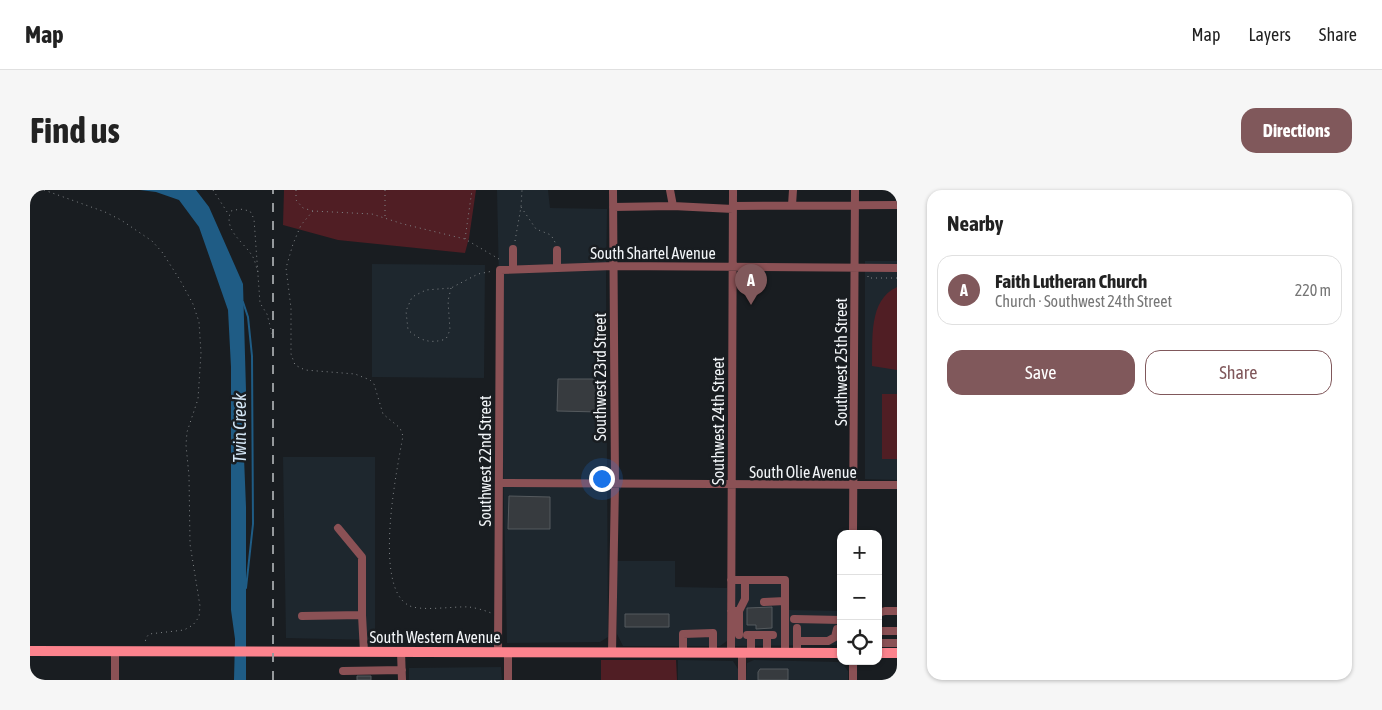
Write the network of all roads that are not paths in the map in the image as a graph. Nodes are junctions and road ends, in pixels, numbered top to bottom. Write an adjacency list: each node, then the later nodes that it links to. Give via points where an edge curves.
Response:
1 (613, 190): 10 (street, Southwest 23rd Street)
2 (670, 190): 9 (street)
3 (733, 190): 11 (street, Southwest 24th Street)
4 (793, 190): 6 (street)
5 (855, 190): 7 (street, Southwest 25th Street)
6 (792, 205): 7 (street); 11 (street)
7 (855, 205): 8 (street); 15 (street, Southwest 25th Street)
8 (897, 205)
9 (673, 206): 10 (street); 11 (street)
10 (613, 207): 14 (street, Southwest 23rd Street)
11 (733, 208): 17 (street, Southwest 24th Street)
12 (513, 249): 19 (street)
13 (556, 250): 16 (street)
14 (613, 266): 16 (street, South Shartel Avenue); 17 (street, South Shartel Avenue); 22 (street, Southwest 23rd Street)
15 (855, 267): 17 (street, South Shartel Avenue); 18 (street, South Shartel Avenue); 25 (street, Southwest 25th Street)
16 (557, 268): 19 (street, South Shartel Avenue)
17 (733, 268): 23 (street, Southwest 24th Street)
18 (897, 268)
19 (513, 269): 20 (street, South Shartel Avenue)
20 (500, 270): 21 (street, Southwest 22nd Street)
21 (499, 483): 22 (street, South Olie Avenue); 53 (street, Southwest 22nd Street, via 498,615)
22 (615, 484): 23 (street, South Olie Avenue); 54 (street, Southwest 23rd Street)
23 (732, 485): 25 (street, South Olie Avenue); 28 (street, Southwest 24th Street)
24 (897, 485): 25 (street, South Olie Avenue)
25 (854, 486): 27 (street, Southwest 25th Street)
26 (338, 528): 35 (street, via 362,557)
27 (854, 530)
28 (731, 580): 29 (street); 33 (street, Southwest 24th Street)
29 (745, 580): 30 (street, via 785,580); 33 (street, via 746,599)
30 (785, 601): 31 (street); 44 (street)
31 (764, 602)
32 (897, 610): 34 (street)
33 (735, 611): 43 (street, Southwest 24th Street)
34 (882, 612)
35 (362, 615): 36 (street); 51 (street)
36 (302, 616)
37 (794, 620): 38 (street)
38 (837, 620)
39 (797, 628): 45 (street)
40 (837, 629): 46 (street, via 835,637)
41 (882, 631): 42 (street)
42 (897, 631)
43 (742, 635): 44 (street); 57 (street, Southwest 24th Street); 58 (street)
44 (776, 635): 59 (street); 60 (street)
45 (797, 641): 46 (street); 61 (street)
46 (824, 641): 62 (street)
47 (882, 642): 48 (street)
48 (897, 642)
49 (30, 652): 50 (main road, South Western Avenue)
50 (115, 652): 51 (main road, South Western Avenue); 69 (street)
51 (364, 652): 52 (main road, South Western Avenue)
52 (401, 652): 53 (main road, South Western Avenue); 67 (street)
53 (503, 652): 54 (main road, South Western Avenue); 71 (street, Southwest 22nd Street)
54 (612, 653): 55 (main road, South Western Avenue)
55 (683, 653): 56 (main road, South Western Avenue); 56 (street, via 683,634 713,633)
56 (713, 653): 57 (main road, South Western Avenue)
57 (731, 653): 58 (main road, South Western Avenue)
58 (747, 653): 59 (main road, South Western Avenue); 72 (street)
59 (767, 653): 60 (main road, South Western Avenue)
60 (785, 653): 61 (main road, South Western Avenue)
61 (797, 653): 62 (main road, South Western Avenue)
62 (824, 653): 63 (main road, South Western Avenue)
63 (837, 653)
64 (882, 653): 65 (main road)
65 (897, 653)
66 (853, 665): 73 (street)
67 (402, 670): 68 (street); 70 (street)
68 (342, 671)
69 (115, 680)
70 (402, 680)
71 (508, 680)
72 (742, 680)
73 (853, 680)

